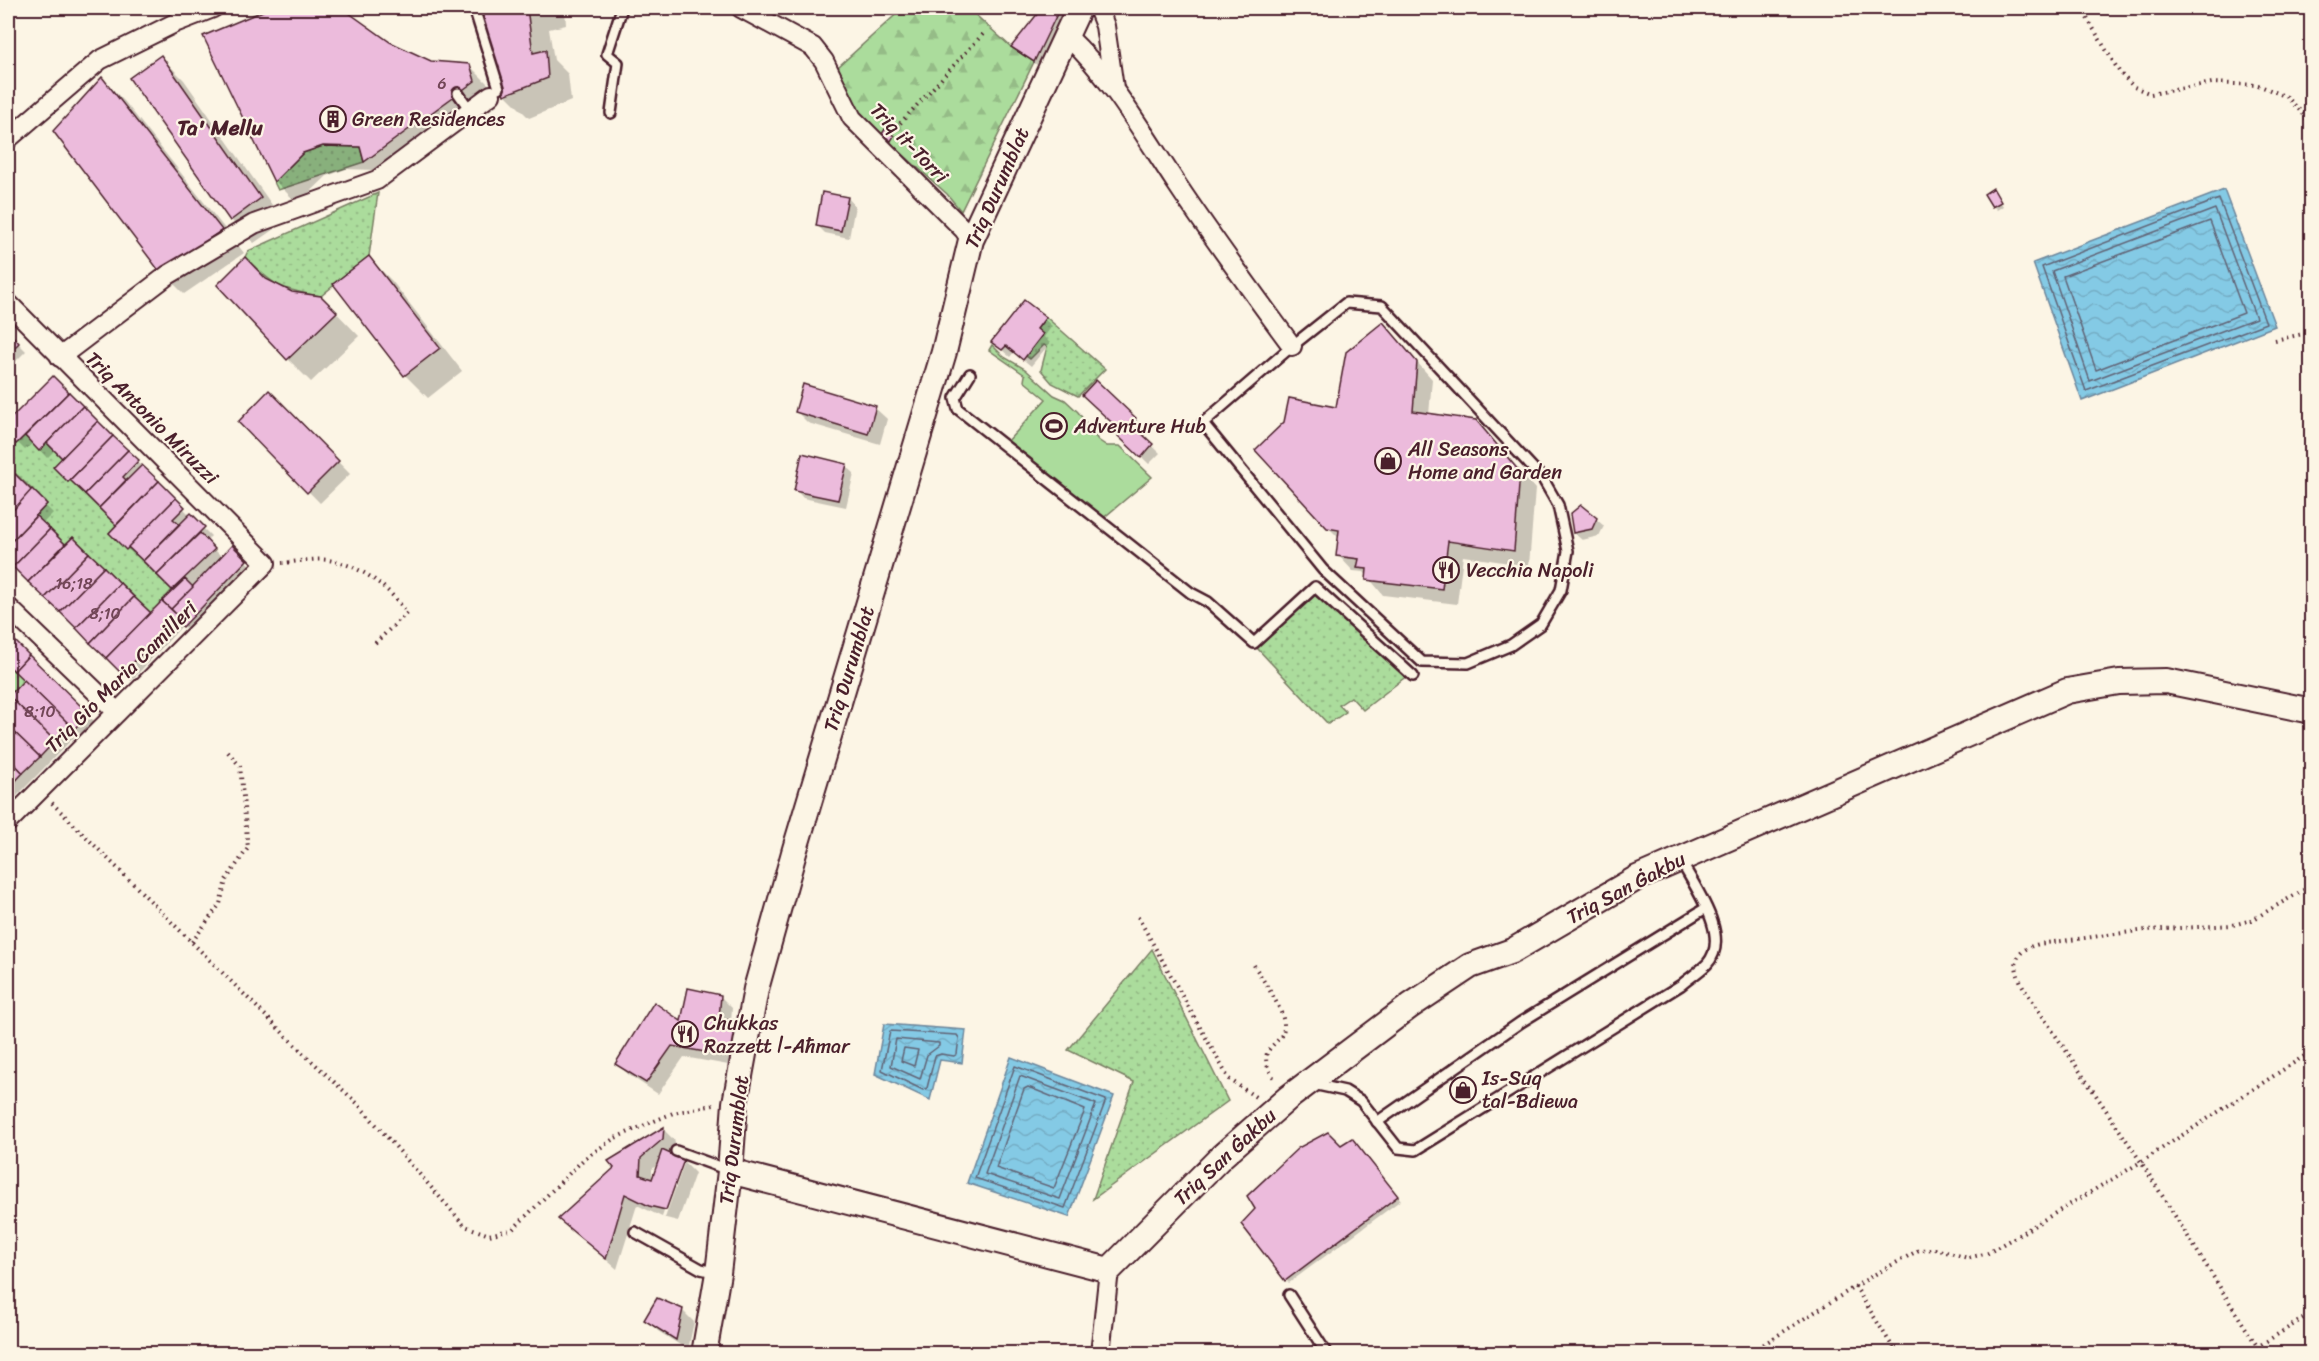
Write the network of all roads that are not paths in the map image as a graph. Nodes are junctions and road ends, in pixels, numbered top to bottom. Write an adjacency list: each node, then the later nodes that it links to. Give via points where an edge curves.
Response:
1 (213, 8): 7 (street)
2 (474, 8): 10 (lane)
3 (622, 8): 13 (lane, via 607,54 618,63)
4 (741, 8): 15 (street, Triq it-Torri, via 813,47 852,118)
5 (1079, 8): 8 (main road, Triq Durumblat)
6 (1098, 8): 9 (street, via 1105,26)
7 (192, 12): 14 (street, via 100,60)
8 (1066, 36): 9 (street); 15 (main road, Triq Durumblat)
9 (1114, 91): 17 (street, via 1212,237)
10 (495, 92): 12 (street)
11 (458, 93): 12 (lane)
12 (470, 110): 18 (street, via 377,180 254,224 168,275)
13 (611, 113)
14 (8, 139)
15 (971, 240): 31 (main road, Triq Durumblat, via 944,352 756,989 735,1103)
16 (8, 303): 18 (street, Triq Antonio Miruzzi)
17 (1292, 346): 17 (lane, via 1346,303 1382,306 1543,479 1558,505 1568,551 1561,590 1540,624 1511,645 1468,663 1422,662 1323,570 1203,423)
18 (60, 357): 20 (street, Triq Antonio Miruzzi)
19 (970, 374): 22 (lane, via 955,398 958,409 1191,593 1208,602 1254,643 1315,587)
20 (266, 563): 24 (street, Triq Gio Maria Camilleri)
21 (8, 607): 24 (street)
22 (1413, 676)
23 (2312, 711): 26 (main road, Triq San Ġakbu, via 2166,681 2119,682 2067,692)
24 (117, 712): 25 (street, Triq Gio Maria Camilleri)
25 (8, 822)
26 (1680, 859): 27 (lane); 28 (main road, Triq San Ġakbu, via 1637,878 1512,951 1470,966)
27 (1706, 908): 29 (lane, via 1521,1022); 29 (lane, via 1717,945 1708,963 1681,985 1416,1150 1398,1148)
28 (1308, 1083): 29 (lane, via 1345,1091 1361,1101); 33 (main road, Triq San Ġakbu, via 1222,1156)
29 (1377, 1122)
30 (676, 1151): 31 (lane)
31 (730, 1171): 33 (main road); 34 (main road, Triq Durumblat)
32 (635, 1232): 34 (lane, via 701,1269)
33 (1109, 1270): 37 (street)
34 (718, 1273): 36 (main road, Triq Durumblat)
35 (1289, 1295): 38 (lane)
36 (704, 1353)
37 (1100, 1353)
38 (1327, 1353)

